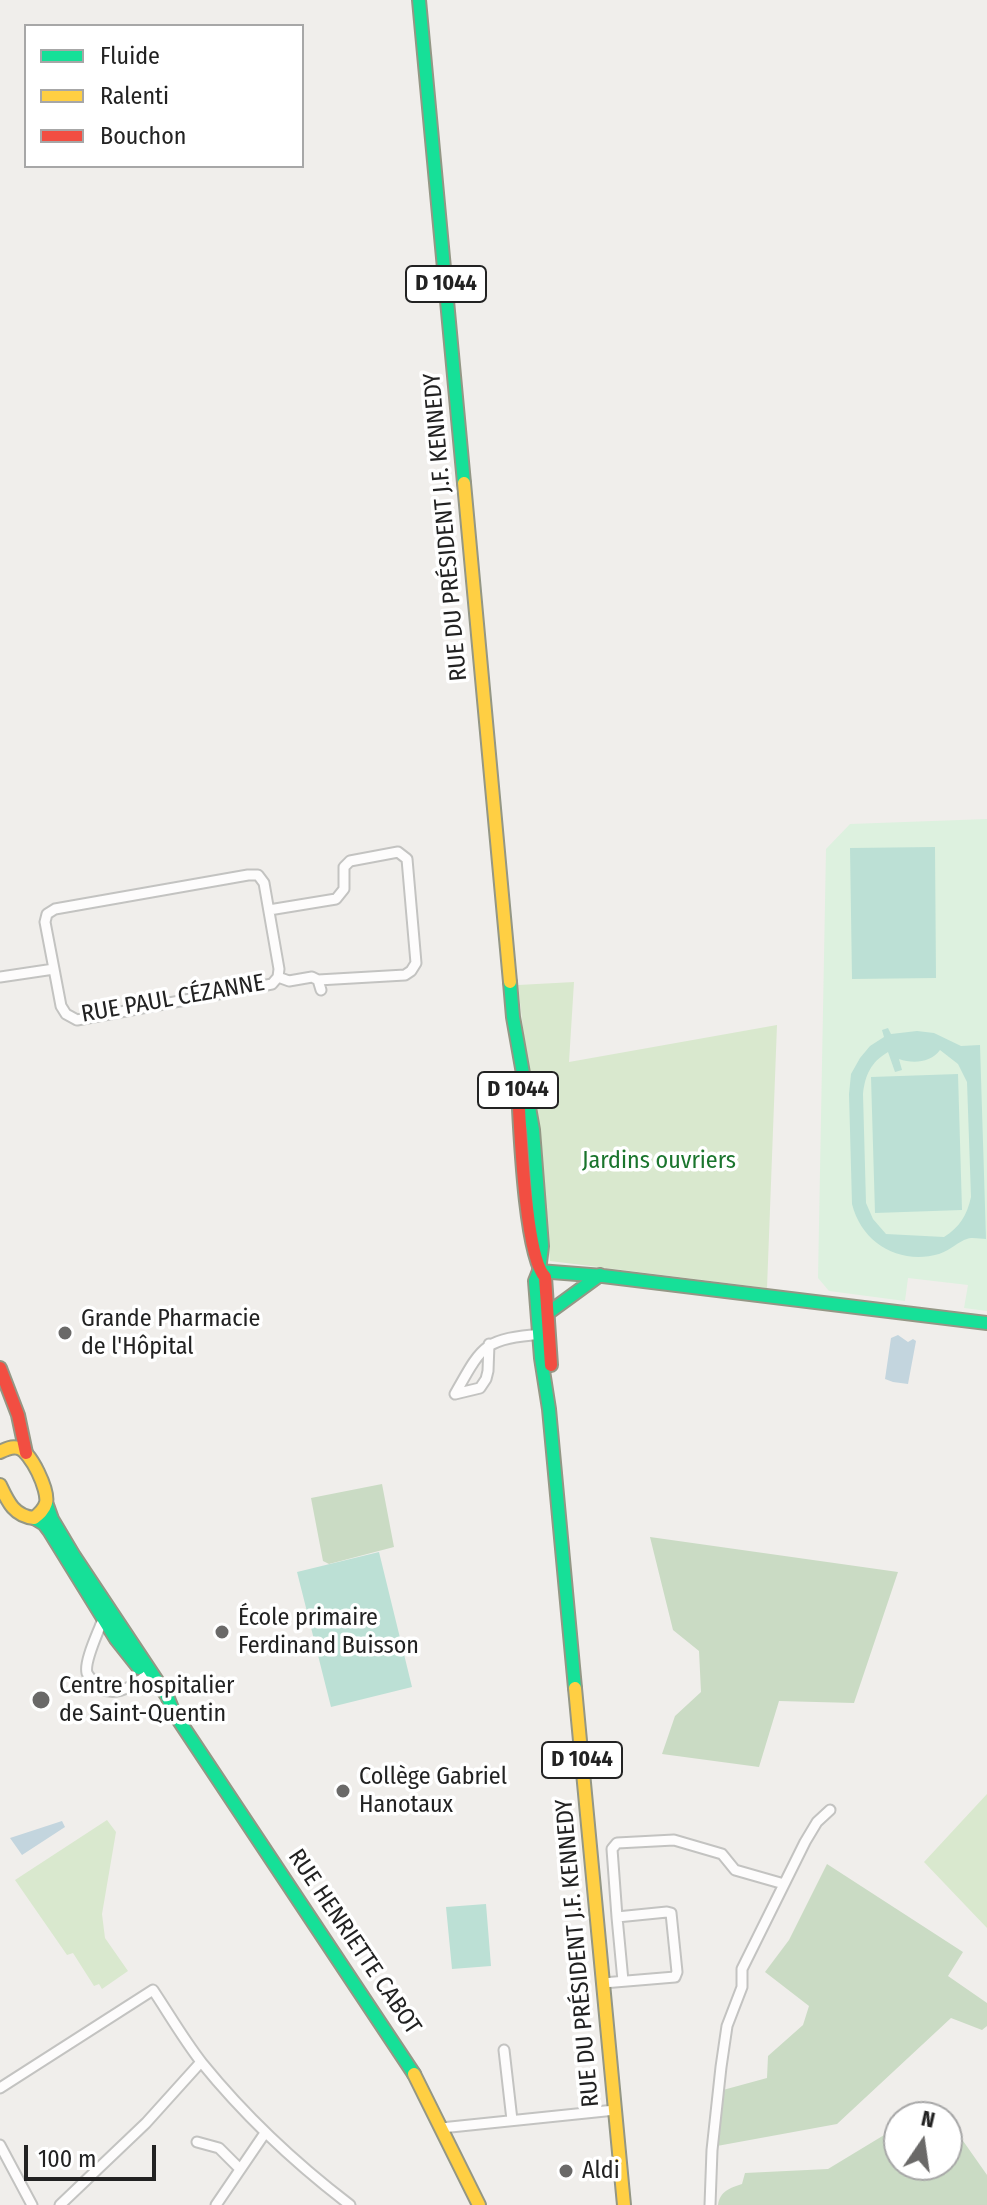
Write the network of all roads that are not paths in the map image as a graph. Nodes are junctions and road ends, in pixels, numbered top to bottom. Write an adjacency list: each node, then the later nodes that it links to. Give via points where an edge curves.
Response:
1 (419, 0): 6 (main road, RUE DU PRÉSIDENT J.F. KENNEDY / D 1044, via 514,1029 533,1130 542,1246)
2 (269, 910): 3 (street, RUE PAUL CÉZANNE, via 258,875 55,909 45,922); 5 (street, RUE PAUL CÉZANNE); 5 (street, via 336,899 344,889 344,867 350,861 398,852 407,859 416,963 411,971 320,985 312,977)
3 (54, 969): 4 (street); 5 (street, RUE PAUL CÉZANNE, via 61,1006 77,1020 272,984)
4 (0, 977)
5 (278, 977)
6 (539, 1271): 7 (main road); 8 (main road, RUE DU PRÉSIDENT J.F. KENNEDY / D 1044, via 545,1277); 10 (main road, RUE DU PRÉSIDENT J.F. KENNEDY / D 1044, via 535,1281)
7 (600, 1275): 8 (main road); 9 (main road)
8 (548, 1313): 10 (main road, RUE DU PRÉSIDENT J.F. KENNEDY / D 1044)
9 (987, 1323)
10 (544, 1334): 11 (street); 27 (main road, RUE DU PRÉSIDENT J.F. KENNEDY / D 1044)
11 (489, 1344): 11 (street, via 486,1379 480,1388 455,1394 475,1357)
12 (0, 1368): 13 (main road)
13 (15, 1407): 14 (main road, via 14,1428); 15 (main road)
14 (2, 1450): 15 (main road, via 18,1447)
15 (26, 1453): 17 (main road, RUE HENRIETTE CABOT, via 47,1493)
16 (0, 1485): 18 (main road, RUE HENRIETTE CABOT, via 16,1514)
17 (47, 1505): 18 (main road); 20 (main road, RUE HENRIETTE CABOT)
18 (34, 1518): 19 (main road, RUE HENRIETTE CABOT, via 50,1532)
19 (105, 1621): 20 (street, via 109,1619); 21 (main road, RUE HENRIETTE CABOT); 21 (street, via 87,1662 90,1677 99,1688 117,1692)
20 (140, 1656): 22 (main road, RUE HENRIETTE CABOT)
21 (145, 1676): 22 (main road, RUE HENRIETTE CABOT)
22 (174, 1713): 33 (main road, RUE HENRIETTE CABOT, via 398,2047)
23 (830, 1810): 24 (street, via 817,1822)
24 (784, 1884): 25 (street, via 735,1870 722,1854 674,1840 617,1843 612,1849); 44 (street, via 742,1969 742,1987 727,2026)
25 (617, 1917): 26 (street); 26 (street, via 671,1913 676,1961 675,1977)
26 (623, 1981): 27 (street)
27 (603, 1983): 31 (main road, RUE DU PRÉSIDENT J.F. KENNEDY / D 1044)
28 (504, 2050): 32 (street)
29 (201, 2062): 30 (street, via 153,1990); 34 (street); 39 (street)
30 (0, 2088)
31 (615, 2110): 32 (street); 43 (main road, RUE DU PRÉSIDENT J.F. KENNEDY / D 1044)
32 (512, 2120): 33 (street)
33 (441, 2128): 42 (main road, RUE HENRIETTE CABOT)
34 (265, 2133): 37 (street); 41 (street)
35 (197, 2142): 37 (street, via 219,2148)
36 (0, 2145): 38 (street)
37 (240, 2169): 40 (street)
38 (32, 2205)
39 (60, 2205)
40 (216, 2205)
41 (350, 2205)
42 (479, 2205)
43 (624, 2205)
44 (710, 2205)

